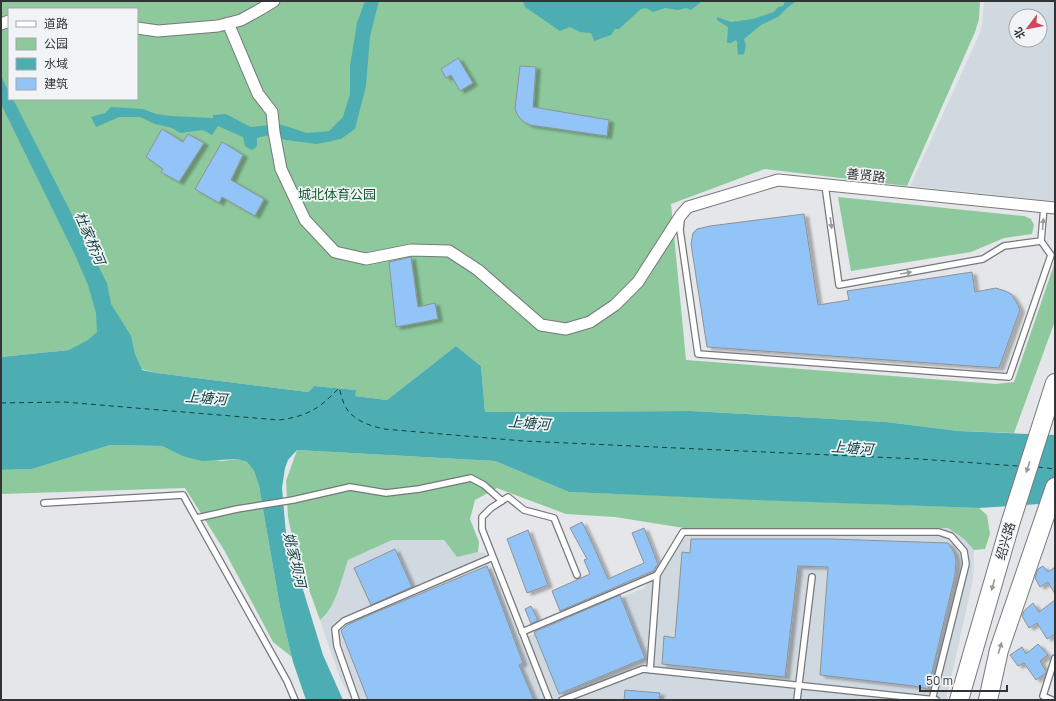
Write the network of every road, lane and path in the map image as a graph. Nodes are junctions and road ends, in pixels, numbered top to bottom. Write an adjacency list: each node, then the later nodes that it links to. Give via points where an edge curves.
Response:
1 (274, 1): 2 (street, via 241,20)
2 (228, 23): 3 (street, via 202,28 158,31); 6 (street, via 258,94 272,112 281,169 302,214 335,252 366,260 411,250 449,251 478,270 541,326 566,329 590,322 615,305 638,282)
3 (138, 28)
4 (825, 185): 5 (street, 善贤路); 6 (street, 善贤路, via 778,180 688,207); 7 (lane, one-way to 7, via 839,285 983,259 1004,246)
5 (1050, 207): 7 (lane, one-way to 5)
6 (681, 215): 7 (lane, via 680,230 698,354 1009,376 1051,255)
7 (1041, 241)
8 (1055, 383): 27 (main road, 绍兴路, one-way to 27, via 1011,521)
9 (1055, 487): 28 (main road, one-way to 9, via 999,650)
10 (502, 501): 12 (lane, via 484,485 471,478 386,493 350,487); 13 (lane, via 482,517 482,529); 14 (lane, via 508,497 524,510 554,518)
11 (44, 503): 12 (lane, via 183,495)
12 (197, 518): 21 (lane)
13 (492, 557): 17 (lane); 22 (lane, via 344,621 335,630 337,646)
14 (577, 575)
15 (657, 575): 17 (lane); 19 (lane); 26 (lane, via 683,532 938,532 951,536 964,551 966,564)
16 (812, 577): 20 (lane)
17 (522, 632): 23 (lane)
18 (1055, 658): 29 (lane, via 1043,696)
19 (650, 670): 20 (lane); 24 (lane, via 643,669)
20 (799, 685): 25 (lane); 26 (lane)
21 (295, 700)
22 (356, 700)
23 (549, 700)
24 (562, 700)
25 (797, 700)
26 (934, 700)
27 (959, 700)
28 (988, 700)
29 (1052, 700)

